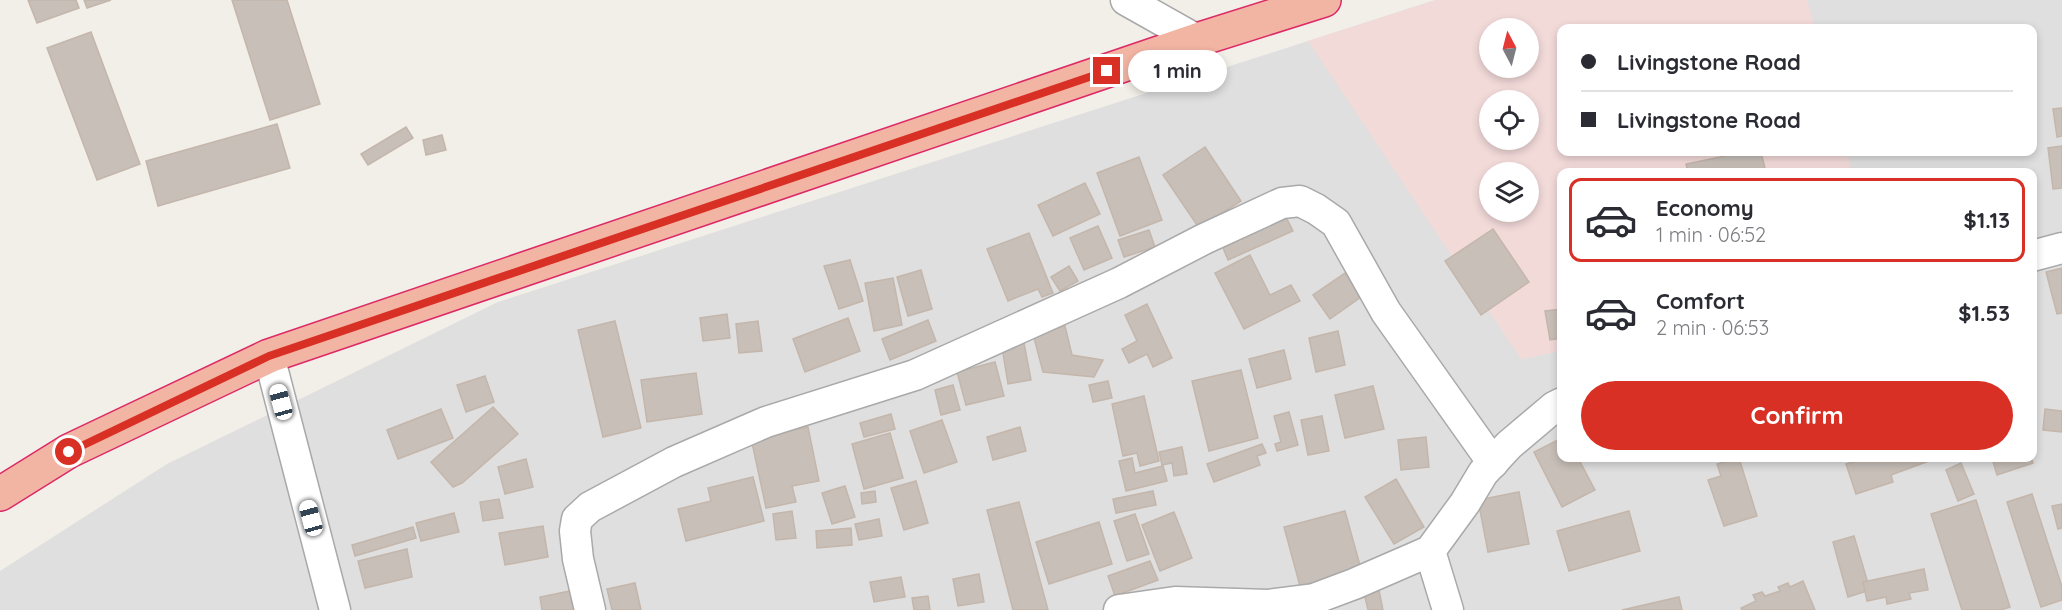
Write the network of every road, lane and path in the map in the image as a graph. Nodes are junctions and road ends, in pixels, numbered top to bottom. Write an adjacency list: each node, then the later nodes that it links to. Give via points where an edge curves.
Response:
1 (1126, 0): 3 (street)
2 (1324, 0): 3 (highway)
3 (1197, 40): 6 (highway)
4 (2062, 248): 5 (street)
5 (2037, 255)
6 (269, 356): 9 (highway, via 69,452); 11 (street)
7 (1557, 405): 8 (street)
8 (1493, 463): 10 (street); 12 (street, via 1386,312 1336,223 1299,201 1282,203 1119,283 915,375 766,422 674,462 590,507 577,519 575,531)
9 (0, 494)
10 (1430, 551): 13 (street, via 1314,599 1268,605 1175,602); 14 (street)
11 (335, 610)
12 (590, 610)
13 (1119, 610)
14 (1448, 610)

